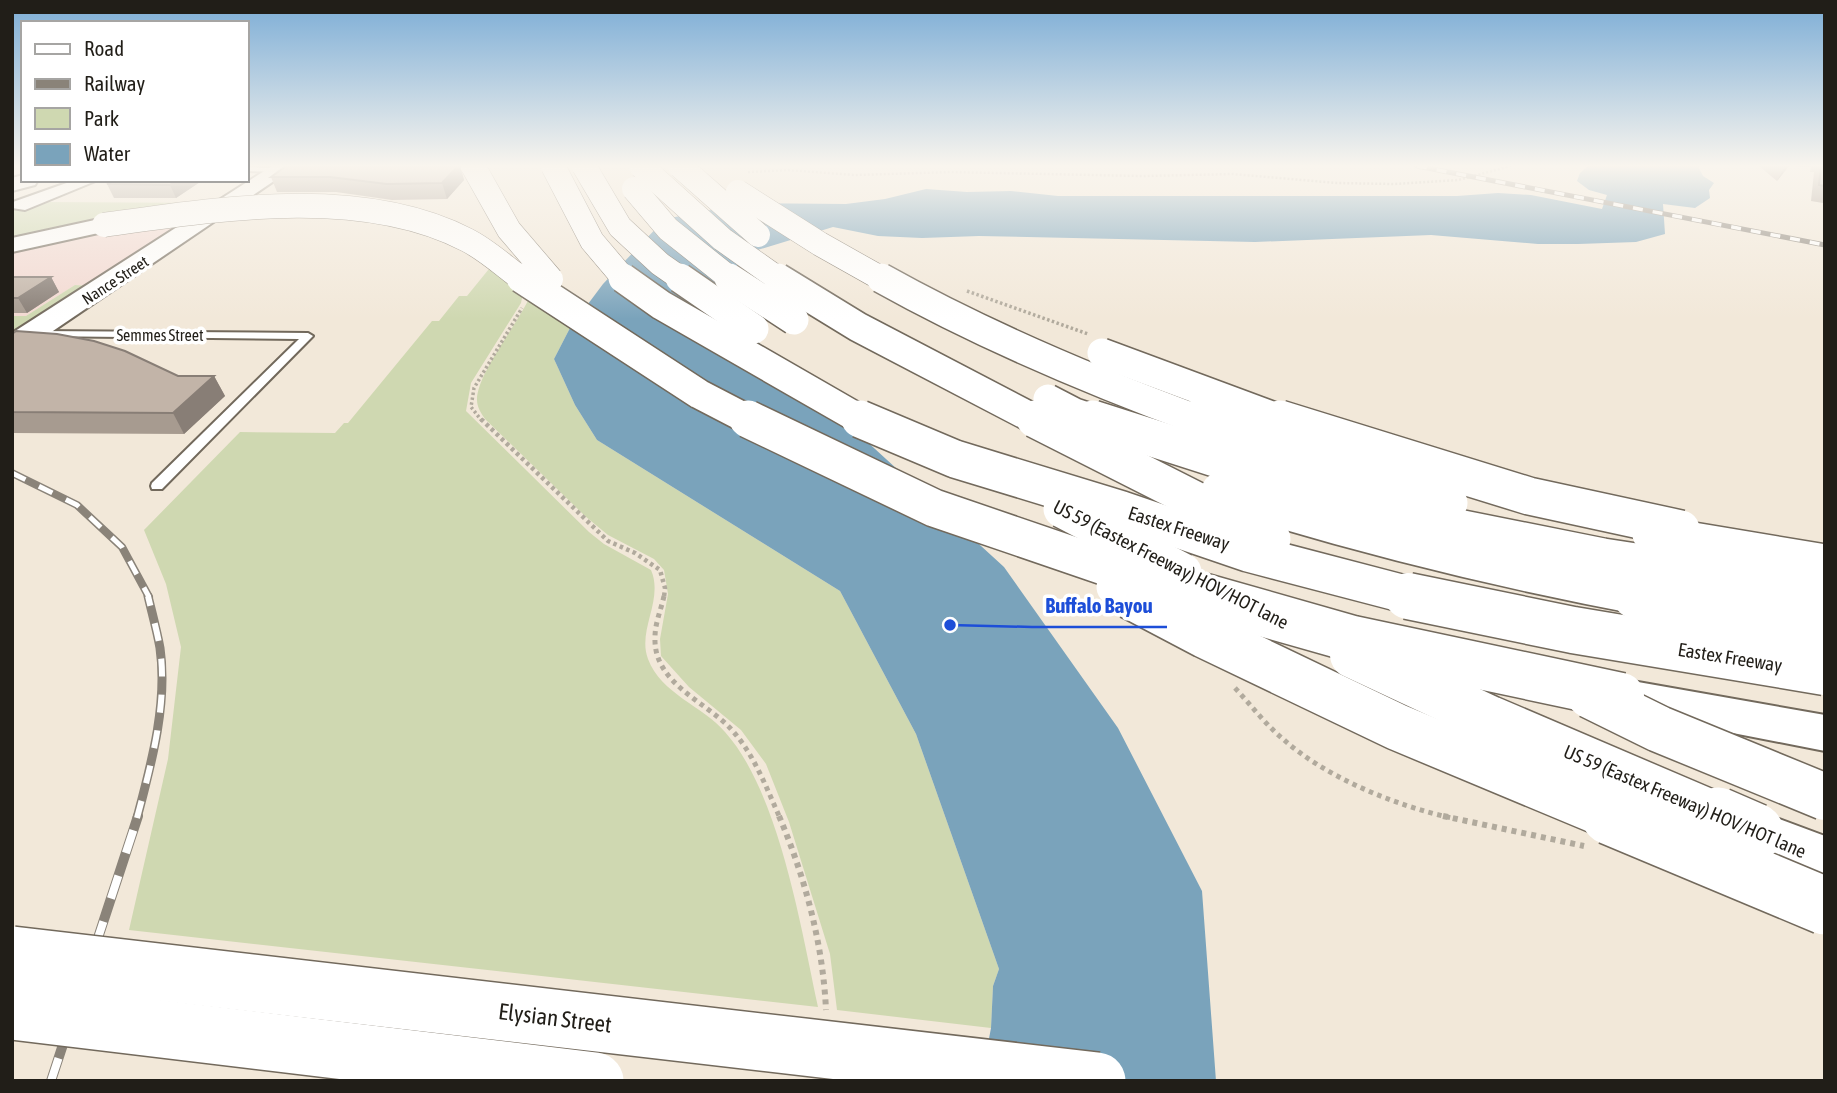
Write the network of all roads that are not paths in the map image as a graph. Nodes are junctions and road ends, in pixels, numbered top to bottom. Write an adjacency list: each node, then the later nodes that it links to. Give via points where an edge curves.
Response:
1 (161, 217): 12 (main road, bridge)
2 (204, 217): 15 (main road, Nance Street)
3 (400, 217): 16 (main road, bridge, via 468,240)
4 (502, 217): 16 (main road, bridge, via 540,267)
5 (578, 217): 13 (main road, Eastex Freeway, bridge, via 591,241 624,279)
6 (614, 217): 26 (main road, US 59 (Eastex Freeway) HOV/HOT lane, bridge, via 660,264 709,300 866,399 1143,553 1490,719)
7 (658, 217): 22 (main road, bridge, via 674,236 729,279 794,320 858,354 981,407 1262,505 1427,550 1578,584)
8 (696, 217): 25 (main road, bridge, via 732,247 848,323 919,361 1433,620 1660,729)
9 (735, 217): 21 (main road, bridge, via 795,261 863,302 1075,413 1394,515 1603,557)
10 (776, 217): 14 (main road, bridge)
11 (811, 217): 18 (main road, bridge, via 875,256 965,300 1312,430 1529,496 1681,529)
12 (12, 245)
13 (646, 295): 23 (main road, Eastex Freeway, bridge, via 837,407 901,438 1033,485 1320,574 1457,608); 27 (main road, bridge, via 693,344 887,467 1205,635 1397,727)
14 (957, 316): 19 (main road, bridge, via 1337,456 1549,514); 20 (main road, bridge, via 988,334 1202,422 1359,476 1510,521)
15 (18, 338): 17 (lane, Semmes Street, via 308,336)
16 (624, 345): 24 (main road, bridge, via 699,394 934,508 1127,574 1353,639 1621,696)
17 (158, 486)
18 (1825, 553)
19 (1825, 563)
20 (1825, 578)
21 (1825, 591)
22 (1825, 627)
23 (1825, 672)
24 (1825, 733)
25 (1825, 797)
26 (1825, 860)
27 (1825, 906)
28 (12, 955): 31 (main road, Elysian Street, bridge)
29 (12, 1011): 30 (main road, bridge)
30 (595, 1081)
31 (1097, 1081)

